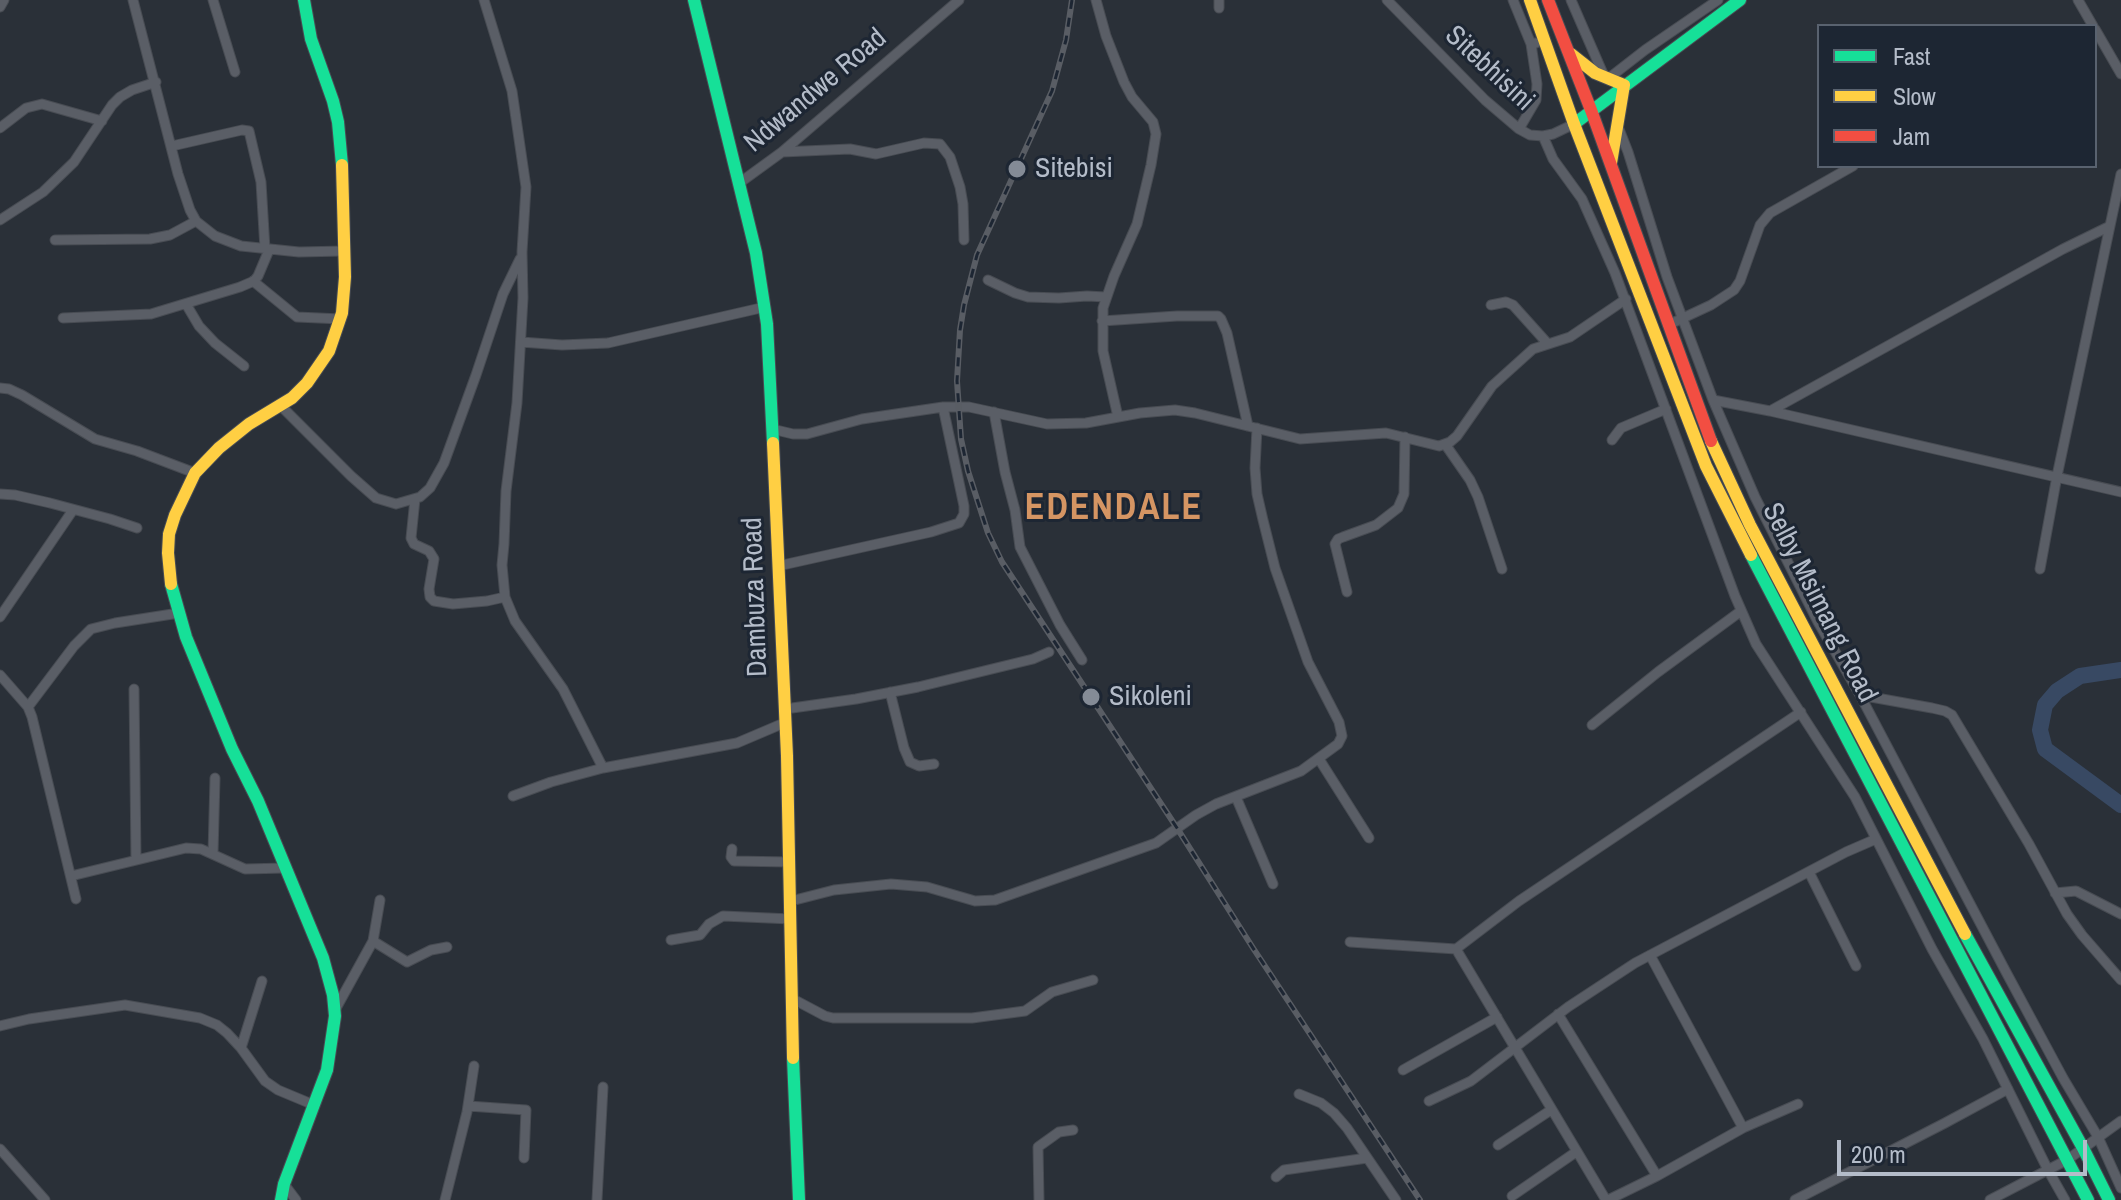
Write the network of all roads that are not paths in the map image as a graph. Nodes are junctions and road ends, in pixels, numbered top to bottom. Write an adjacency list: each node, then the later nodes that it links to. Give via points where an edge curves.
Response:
1 (4, 0): 17 (street)
2 (133, 0): 26 (street)
3 (213, 0): 23 (street)
4 (304, 0): 47 (main road, via 338,122)
5 (484, 0): 48 (street, via 512,91 526,182)
6 (694, 0): 40 (main road, Dambuza Road)
7 (959, 0): 36 (street, Ndwandwe Road)
8 (1096, 0): 51 (street, via 1124,82 1156,134 1137,224)
9 (1387, 0): 33 (street, Sitebhisini)
10 (1513, 0): 21 (street)
11 (1530, 0): 20 (main road, Selby Msimang Road)
12 (1548, 0): 22 (main road, Selby Msimang Road)
13 (1571, 0): 25 (street)
14 (1718, 0): 25 (street)
15 (1740, 0): 27 (main road)
16 (2078, 0): 18 (street)
17 (0, 7)
18 (2092, 24)
19 (2097, 32): 24 (street)
20 (1545, 43): 21 (street); 31 (main road, Selby Msimang Road)
21 (1531, 44): 33 (street, via 1536,100)
22 (1568, 52): 25 (main road); 28 (main road, Selby Msimang Road)
23 (235, 72)
24 (2121, 74)
25 (1606, 77): 27 (main road)
26 (156, 82): 29 (street, via 124,93); 35 (street)
27 (1624, 85): 28 (main road); 30 (main road)
28 (1591, 110): 31 (main road); 37 (main road, Selby Msimang Road)
29 (102, 121): 32 (street, via 42,104 26,108); 41 (street, via 53,183)
30 (1616, 123): 37 (main road); 57 (street)
31 (1574, 124): 34 (street, Sitebhisini); 162 (main road, Selby Msimang Road, via 1711,476)
32 (0, 128)
33 (1519, 129): 34 (street, Sitebhisini)
34 (1543, 136): 52 (street, via 1582,199)
35 (172, 146): 42 (street); 46 (street, via 249,131)
36 (782, 152): 40 (street, Ndwandwe Road); 45 (street, via 850,149 876,154 940,144 960,187)
37 (1611, 164): 60 (main road, Selby Msimang Road)
38 (1849, 168): 57 (street, via 1770,213 1734,290)
39 (2121, 174): 43 (street)
40 (738, 184): 55 (main road, Dambuza Road)
41 (0, 220)
42 (196, 221): 44 (street, via 150,239); 46 (street, via 223,240)
43 (2110, 226): 69 (street); 78 (street)
44 (55, 240)
45 (964, 240)
46 (267, 249): 47 (street); 50 (street)
47 (344, 251): 58 (main road)
48 (522, 257): 61 (street); 81 (street, via 503,294 444,463 430,488)
49 (988, 280): 51 (street, via 1028,297)
50 (253, 281): 53 (street); 58 (street, via 297,317)
51 (1106, 297): 59 (street)
52 (1626, 299): 62 (street, via 1570,337); 68 (street)
53 (186, 304): 56 (street, via 151,314); 63 (street, via 199,326)
54 (1491, 305): 62 (street, via 1513,305)
55 (765, 307): 61 (street, via 608,343); 73 (main road, Dambuza Road)
56 (63, 318)
57 (1683, 318): 60 (street); 65 (street)
58 (341, 319): 66 (main road, via 313,376)
59 (1102, 321): 71 (street); 72 (street, via 1218,316)
60 (1668, 325): 157 (main road, Selby Msimang Road, via 1708,436 1750,525)
61 (521, 342): 88 (street, via 506,491)
62 (1548, 344): 76 (street, via 1533,349 1492,386 1457,436)
63 (244, 366)
64 (0, 388): 77 (street, via 22,395 95,439)
65 (1713, 400): 69 (street); 97 (street, via 1779,547)
66 (280, 405): 77 (main road, via 249,424); 81 (street, via 376,498 396,504)
67 (943, 407): 70 (street); 73 (street, via 862,419 807,434); 84 (street, via 964,506 959,523)
68 (1666, 409): 75 (street, via 1621,428); 89 (street)
69 (1770, 411): 78 (street)
70 (994, 412): 71 (street, via 1047,424); 93 (street, via 1020,547)
71 (1118, 417): 72 (street, via 1175,410)
72 (1252, 427): 74 (street, via 1300,439 1368,433); 103 (street, via 1257,494 1275,568 1308,662 1341,729 1338,744)
73 (772, 429): 84 (main road, Dambuza Road)
74 (1405, 437): 76 (street); 87 (street, via 1404,494 1398,508 1335,544)
75 (1612, 440)
76 (1445, 444): 85 (street, via 1478,497)
77 (195, 473): 90 (main road, via 169,534 168,570)
78 (2057, 476): 79 (street); 86 (street)
79 (2121, 492)
80 (0, 494): 82 (street)
81 (415, 499): 88 (street, via 411,538 434,559 430,597 453,604)
82 (73, 510): 83 (street); 91 (street)
83 (137, 528)
84 (778, 566): 99 (main road, Dambuza Road)
85 (1502, 569)
86 (2040, 569)
87 (1347, 592)
88 (505, 597): 105 (street, via 515,621 563,689)
89 (1741, 611): 100 (street); 102 (street)
90 (179, 613): 98 (street, via 91,629); 115 (main road)
91 (0, 617)
92 (1049, 652): 96 (street)
93 (1082, 660)
94 (0, 675): 98 (street)
95 (134, 689): 113 (street)
96 (890, 692): 99 (street); 104 (street, via 910,762)
97 (1860, 695): 119 (street, via 1952,715); 155 (street)
98 (28, 707): 117 (street)
99 (785, 709): 101 (main road, Dambuza Road)
100 (1801, 712): 110 (street); 129 (street)
101 (784, 723): 105 (street, via 726,746); 114 (main road, Dambuza Road)
102 (1592, 725)
103 (1319, 759): 108 (street); 109 (street)
104 (934, 764)
105 (603, 768): 107 (street)
106 (215, 778): 112 (street)
107 (513, 796)
108 (1236, 797): 118 (street); 122 (street, via 1148,846 995,900 975,901 927,887 891,884)
109 (1369, 838)
110 (1876, 839): 116 (street); 145 (street)
111 (732, 849): 114 (street, via 734,861)
112 (213, 854): 113 (street, via 186,848); 115 (street, via 245,869)
113 (136, 860): 117 (street)
114 (790, 862): 122 (main road, Dambuza Road)
115 (285, 868): 136 (main road, via 329,975)
116 (1809, 872): 130 (street); 131 (street)
117 (71, 876): 120 (street)
118 (1273, 884)
119 (2055, 893): 123 (street, via 2076,891); 133 (street)
120 (76, 899)
121 (380, 900): 126 (street)
122 (791, 901): 124 (main road, Dambuza Road)
123 (2121, 914)
124 (791, 919): 125 (street, via 723,916 700,935); 135 (main road, Dambuza Road)
125 (671, 940)
126 (373, 941): 128 (street, via 407,962); 136 (street)
127 (1350, 942): 129 (street)
128 (447, 947)
129 (1456, 949): 138 (street)
130 (1650, 955): 137 (street); 153 (street)
131 (1856, 966)
132 (1093, 980): 135 (street, via 1052,992 1025,1011 972,1018 833,1018)
133 (2121, 980)
134 (262, 981): 140 (street)
135 (793, 999): 174 (main road, Dambuza Road)
136 (335, 1010): 149 (main road, via 327,1070)
137 (1558, 1014): 141 (street); 164 (street)
138 (1497, 1017): 141 (street); 143 (street)
139 (0, 1026): 140 (street, via 131,1005 213,1023)
140 (241, 1048): 149 (street, via 265,1081)
141 (1515, 1048): 147 (street, via 1464,1085); 151 (street)
142 (474, 1066): 150 (street)
143 (1403, 1070)
144 (603, 1087): 173 (street)
145 (2008, 1089): 163 (street); 178 (street)
146 (1299, 1094): 161 (street, via 1334,1113)
147 (1429, 1101)
148 (1798, 1104): 153 (street)
149 (314, 1105): 166 (main road)
150 (468, 1106): 160 (street, via 526,1110); 172 (street)
151 (1551, 1110): 156 (street); 159 (street)
152 (2121, 1121): 155 (street)
153 (1743, 1128): 164 (street)
154 (1073, 1130): 175 (street, via 1059,1132 1038,1147)
155 (2098, 1137): 157 (street); 167 (street)
156 (1498, 1145)
157 (2083, 1148): 162 (street); 182 (main road, Selby Msimang Road)
158 (0, 1149): 169 (street)
159 (1576, 1152): 168 (street); 177 (street)
160 (524, 1158)
161 (1367, 1158): 165 (street, via 1284,1170); 176 (street)
162 (2067, 1160): 163 (street); 181 (main road, Selby Msimang Road)
163 (2048, 1170): 179 (street); 180 (street)
164 (1657, 1176): 177 (street)
165 (1276, 1177)
166 (284, 1184): 170 (main road); 171 (street)
167 (2121, 1188)
168 (1512, 1196)
169 (45, 1200)
170 (281, 1200)
171 (296, 1200)
172 (445, 1200)
173 (597, 1200)
174 (799, 1200)
175 (1039, 1200)
176 (1396, 1200)
177 (1607, 1200)
178 (1795, 1200)
179 (1990, 1200)
180 (2065, 1200)
181 (2088, 1200)
182 (2109, 1200)

